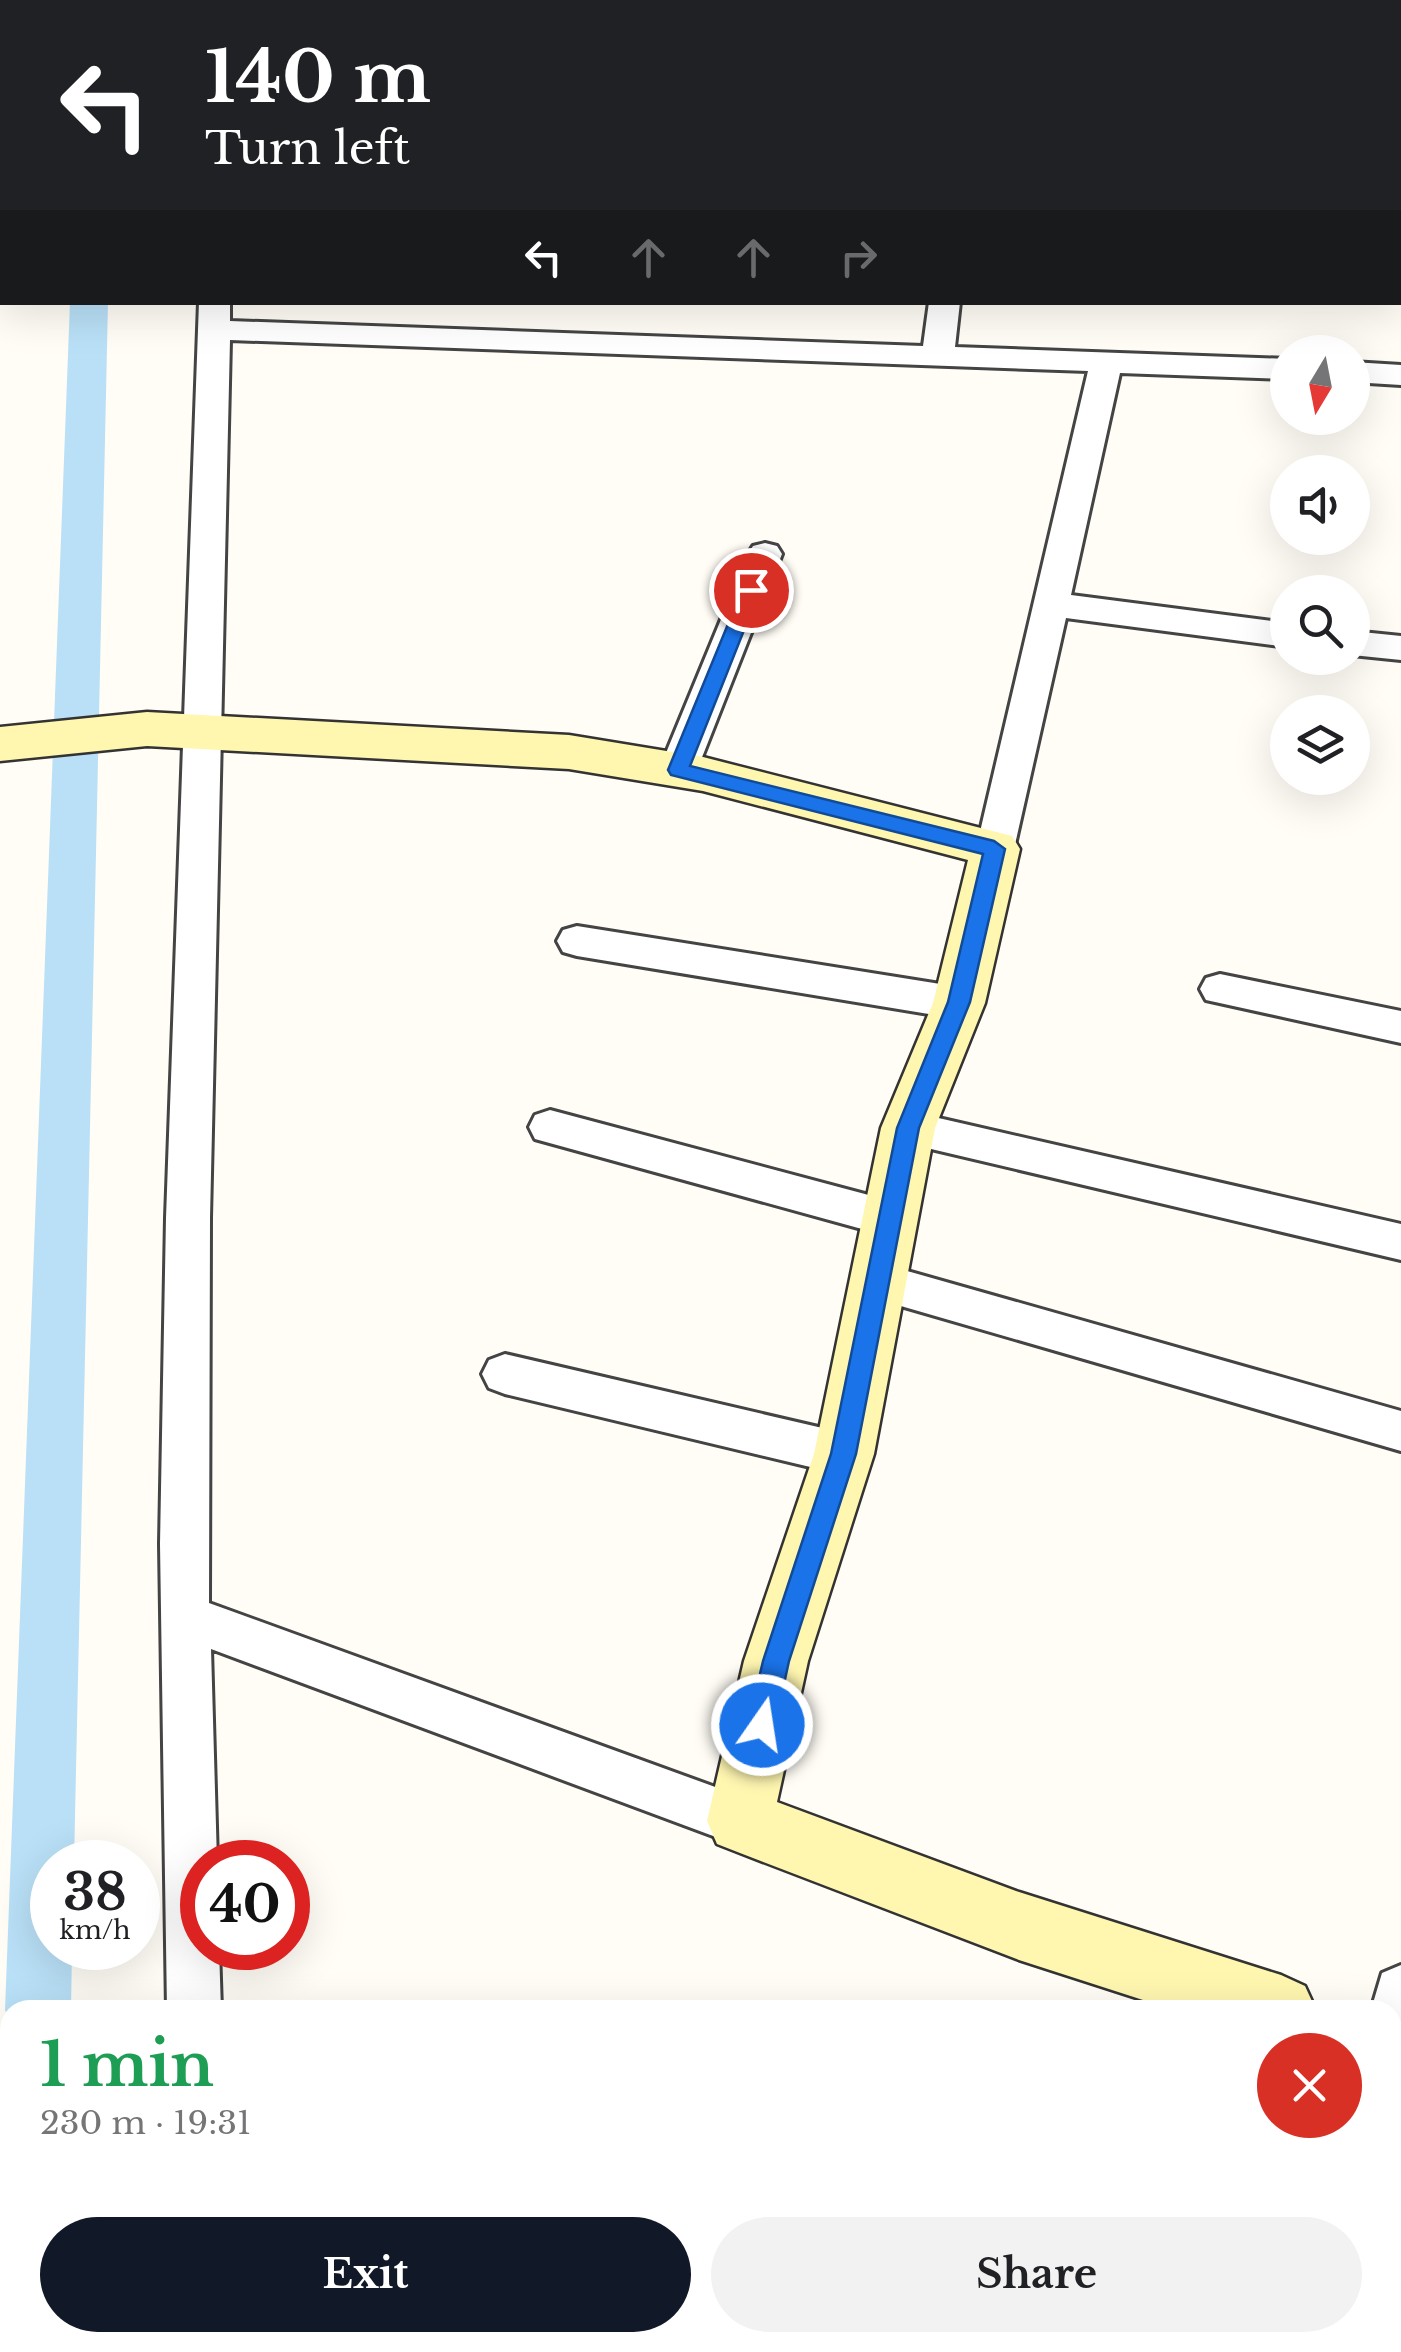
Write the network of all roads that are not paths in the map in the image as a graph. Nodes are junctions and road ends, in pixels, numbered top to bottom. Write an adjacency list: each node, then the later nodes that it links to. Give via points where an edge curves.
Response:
1 (521, 305): 4 (street)
2 (945, 305): 5 (street)
3 (214, 316): 4 (street); 15 (street)
4 (515, 339): 5 (street)
5 (938, 354): 6 (street)
6 (1108, 359): 7 (street); 11 (street)
7 (1270, 368)
8 (1370, 373): 9 (street)
9 (1401, 375)
10 (766, 554): 17 (street)
11 (1052, 604): 12 (street); 18 (street)
12 (1270, 633)
13 (1370, 645): 14 (street)
14 (1401, 648)
15 (202, 730): 16 (street, via 147,728); 17 (street, via 570,752); 31 (street, via 188,1218)
16 (0, 744)
17 (678, 770): 18 (street)
18 (994, 849): 21 (street)
19 (577, 940): 21 (street)
20 (1220, 989): 22 (street)
21 (959, 1002): 24 (street)
22 (1401, 1027)
23 (550, 1126): 25 (street)
24 (908, 1128): 25 (street); 26 (street)
25 (891, 1218): 27 (street)
26 (1401, 1242)
27 (879, 1282): 29 (street); 30 (street)
28 (505, 1374): 30 (street)
29 (1401, 1431)
30 (844, 1454): 32 (street, via 776,1661)
31 (186, 1617): 32 (street); 33 (street)
32 (740, 1821): 34 (street, via 1019,1926)
33 (194, 2000)
34 (1250, 2000)

